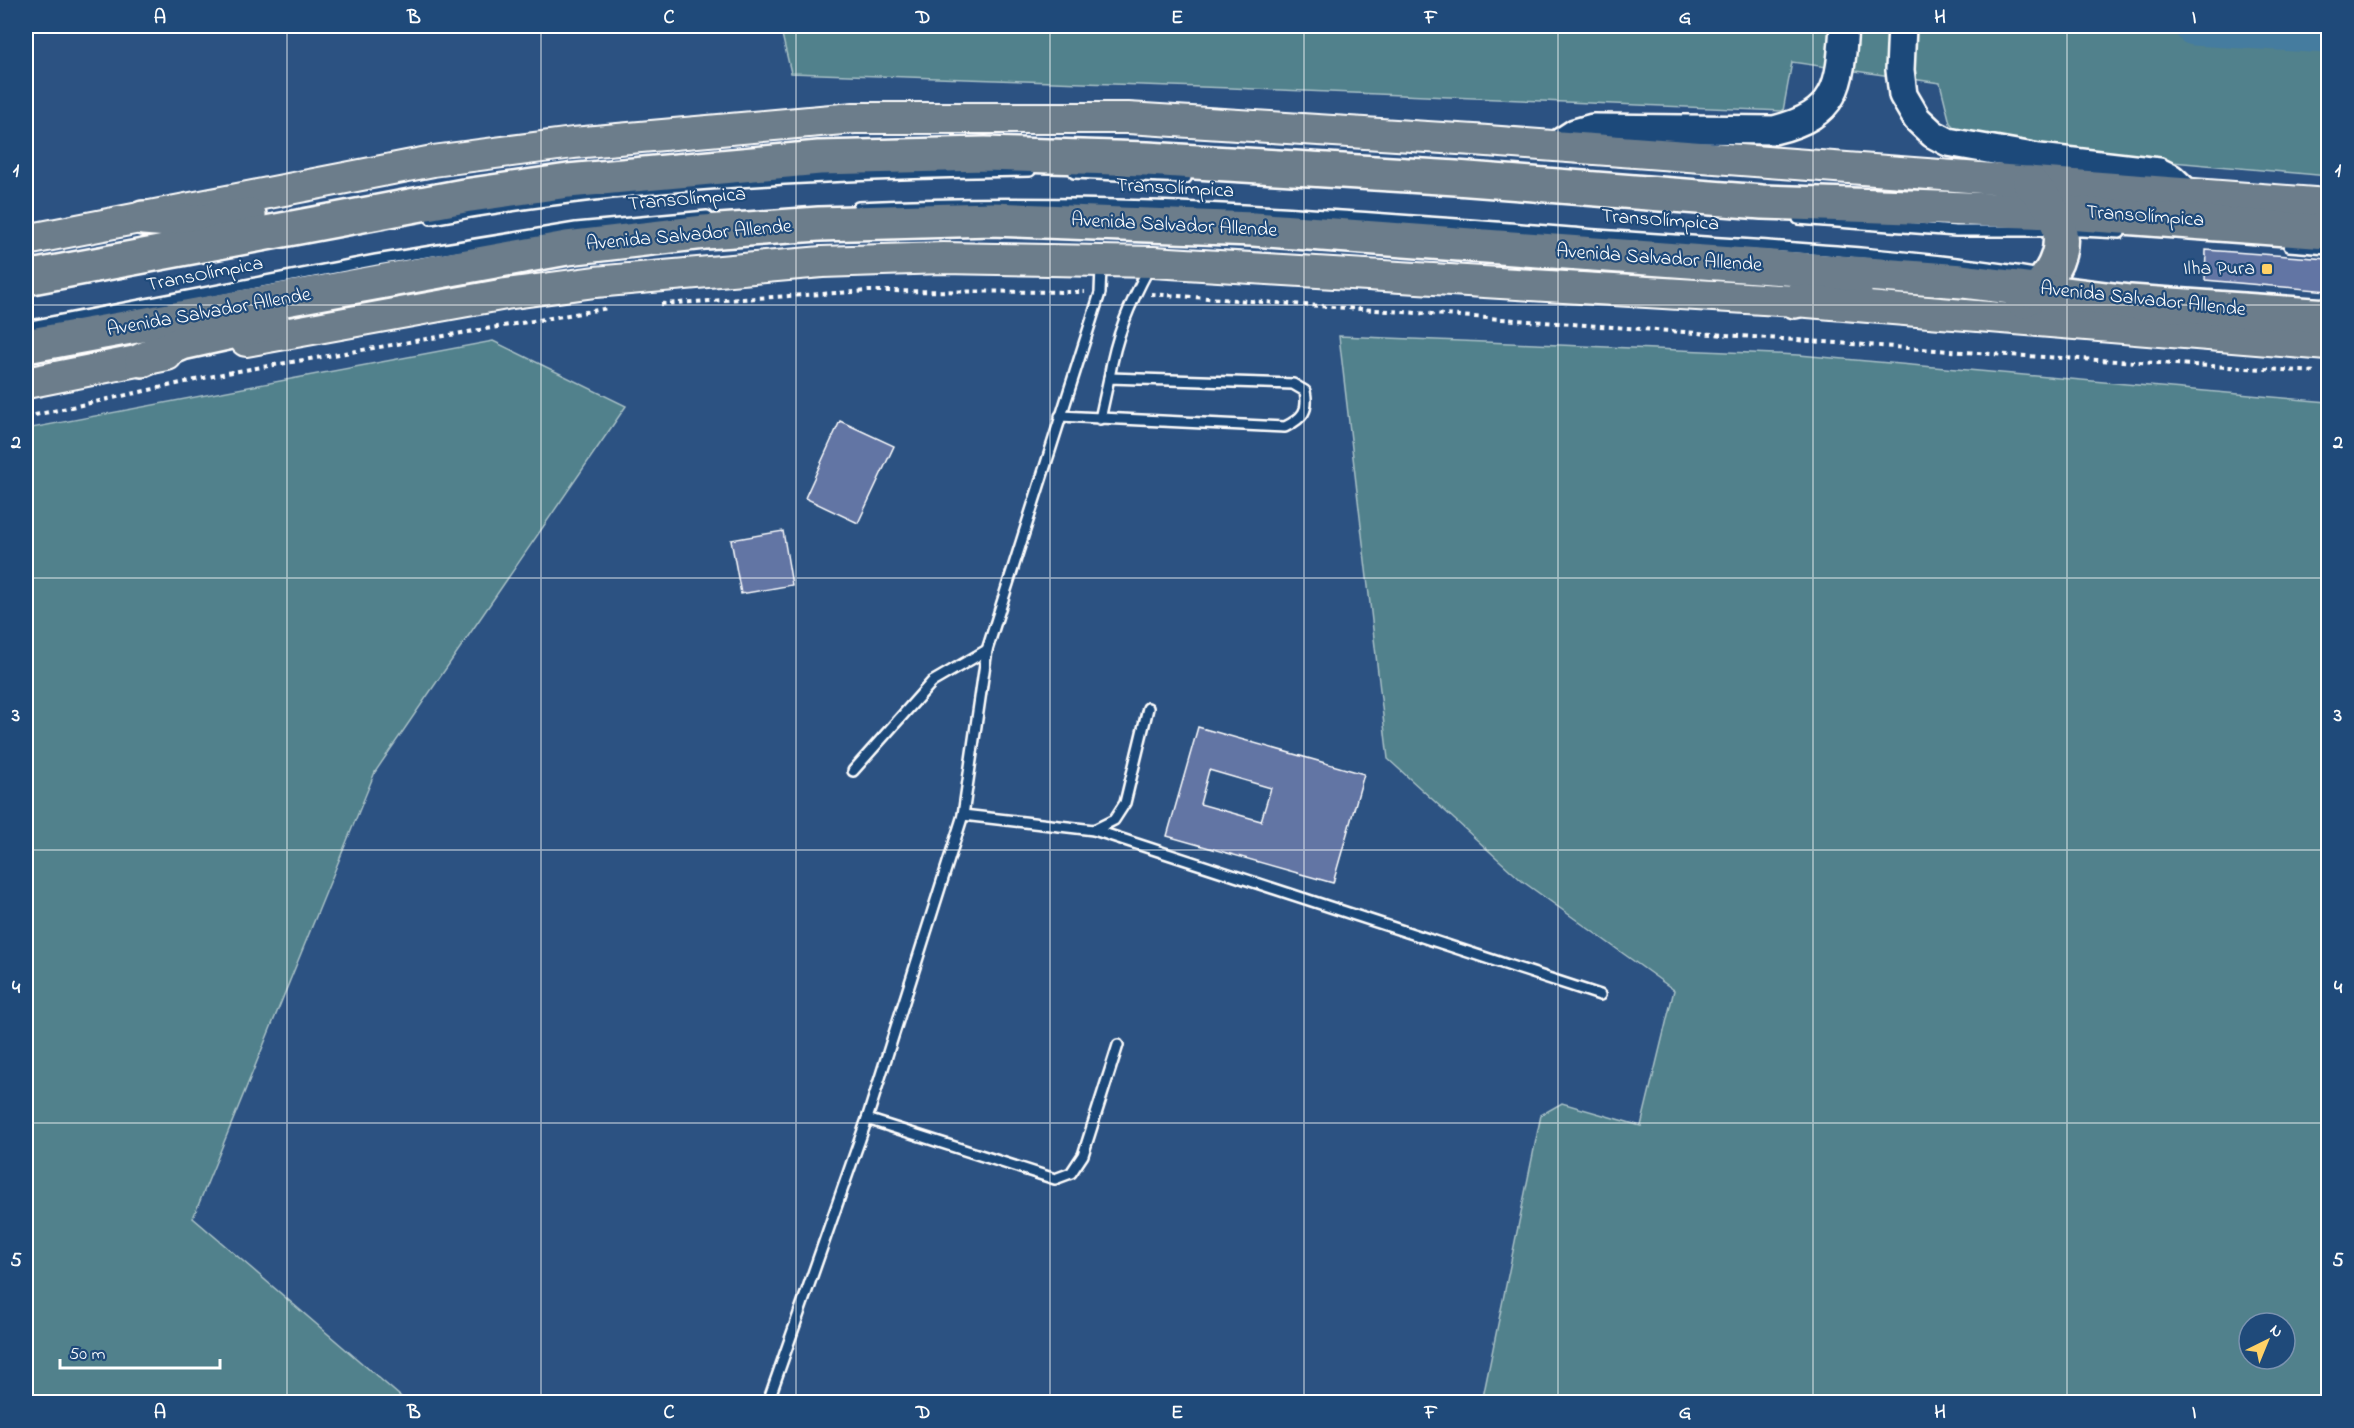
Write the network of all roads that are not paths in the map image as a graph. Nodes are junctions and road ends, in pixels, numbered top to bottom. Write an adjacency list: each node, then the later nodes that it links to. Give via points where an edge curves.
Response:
1 (1844, 26): 3 (street, via 1834,92 1814,115 1797,124 1774,130 1593,128 1575,133)
2 (1902, 26): 8 (street, via 1904,95 1917,119 1933,134 1948,142 2039,158 2159,172)
3 (1555, 146): 7 (main road); 13 (main road, via 1128,118 854,118 585,141 433,161)
4 (1044, 172): 15 (lane, TransOlímpica, via 822,176 730,183 571,197)
5 (1066, 173): 6 (lane, TransOlímpica)
6 (1191, 178)
7 (2030, 183): 8 (main road); 16 (highway, via 2044,196)
8 (2187, 194): 10 (main road)
9 (464, 196): 13 (highway, via 444,189 195,222); 16 (highway, via 819,158 985,154 1147,159 1456,178); 25 (highway)
10 (2328, 204)
11 (849, 207): 26 (lane, TransOlímpica, via 1035,202 1322,214 1840,252 1965,264)
12 (722, 215): 29 (lane, TransOlímpica, via 553,232 376,260)
13 (143, 218): 19 (main road)
14 (1790, 219): 16 (lane, TransOlímpica, via 1956,231)
15 (418, 221)
16 (2057, 221): 17 (highway); 18 (lane, TransOlímpica); 26 (highway, via 2058,257)
17 (2328, 232)
18 (2127, 234)
19 (26, 240)
20 (2275, 244): 22 (lane)
21 (567, 248): 26 (highway, Avenida Salvador Allende, via 819,224 958,219 1085,221 1287,231 1962,281); 31 (highway, Avenida Salvador Allende); 32 (highway, via 545,263 182,343)
22 (2328, 249)
23 (1101, 260): 24 (main road, Avenida Salvador Allende); 32 (main road, Avenida Salvador Allende, via 932,258 668,274 506,294); 35 (lane, via 1100,293)
24 (1153, 262): 27 (main road, Avenida Salvador Allende); 33 (lane, via 1132,298 1115,346)
25 (26, 278)
26 (2048, 281): 27 (highway, via 2027,298 2008,305 1822,290); 28 (highway, Avenida Salvador Allende, via 2130,302)
27 (1795, 301): 30 (main road, Avenida Salvador Allende)
28 (2328, 316)
29 (26, 327)
30 (2328, 345)
31 (26, 346)
32 (142, 360): 34 (main road, Avenida Salvador Allende)
33 (1110, 378): 36 (lane); 36 (lane, via 1293,384 1305,391 1307,405 1299,420 1285,427)
34 (26, 383)
35 (1060, 416): 36 (lane); 37 (lane)
36 (1100, 419)
37 (987, 650): 39 (lane, via 932,682); 40 (lane)
38 (1148, 708): 41 (lane, via 1125,803 1114,820)
39 (853, 771)
40 (963, 815): 41 (lane); 44 (lane)
41 (1094, 830): 42 (lane)
42 (1600, 994)
43 (1118, 1045): 44 (lane, via 1083,1155 1071,1173 1055,1179)
44 (867, 1119): 45 (lane)
45 (768, 1402)

